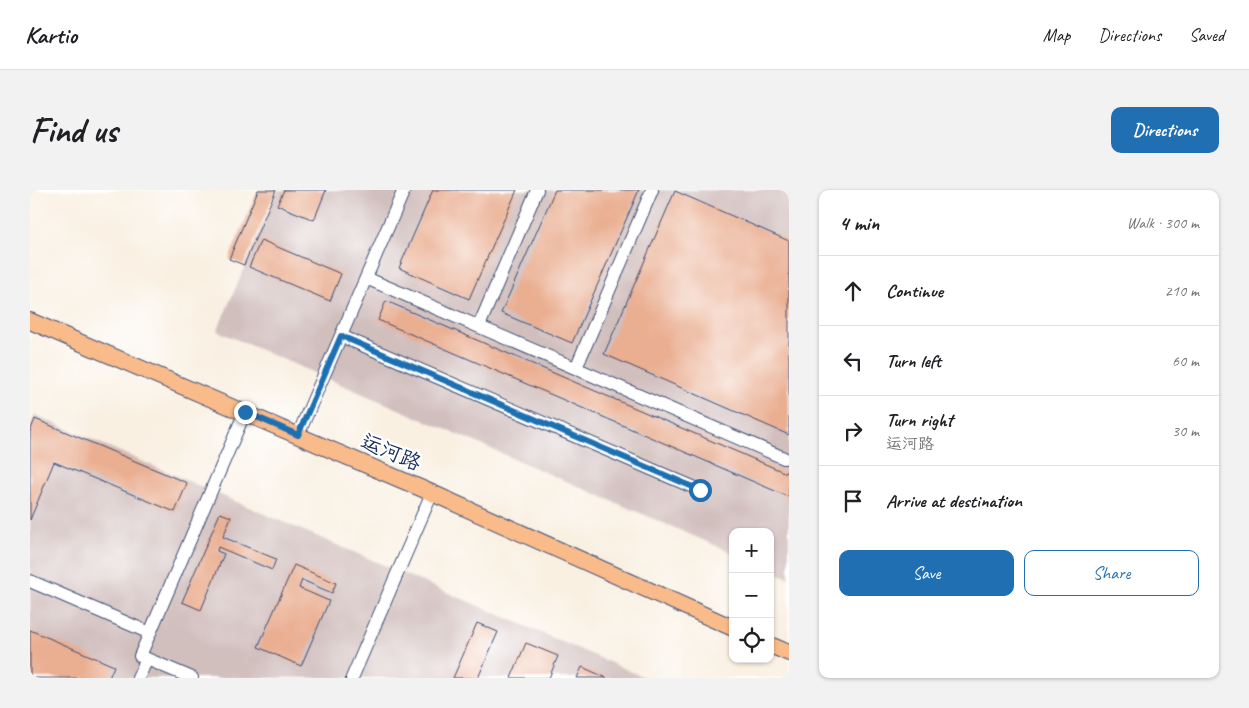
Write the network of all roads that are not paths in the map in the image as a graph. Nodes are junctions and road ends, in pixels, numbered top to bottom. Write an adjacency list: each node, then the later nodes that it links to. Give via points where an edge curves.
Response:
1 (404, 190): 4 (lane)
2 (537, 190): 6 (lane)
3 (652, 190): 8 (lane)
4 (366, 278): 6 (lane); 7 (lane)
5 (30, 321): 9 (main road, 运河路)
6 (479, 326): 8 (lane)
7 (341, 336): 10 (lane); 12 (lane)
8 (576, 368): 11 (lane)
9 (245, 412): 10 (main road, 运河路); 16 (lane)
10 (298, 435): 13 (main road, 运河路)
11 (784, 458)
12 (700, 490)
13 (432, 493): 15 (main road, 运河路); 22 (lane)
14 (30, 581): 16 (lane)
15 (729, 626)
16 (150, 633): 19 (lane, via 140,656)
17 (774, 647): 18 (main road)
18 (789, 653)
19 (147, 658): 20 (lane); 21 (lane)
20 (138, 678)
21 (192, 678)
22 (352, 678)

